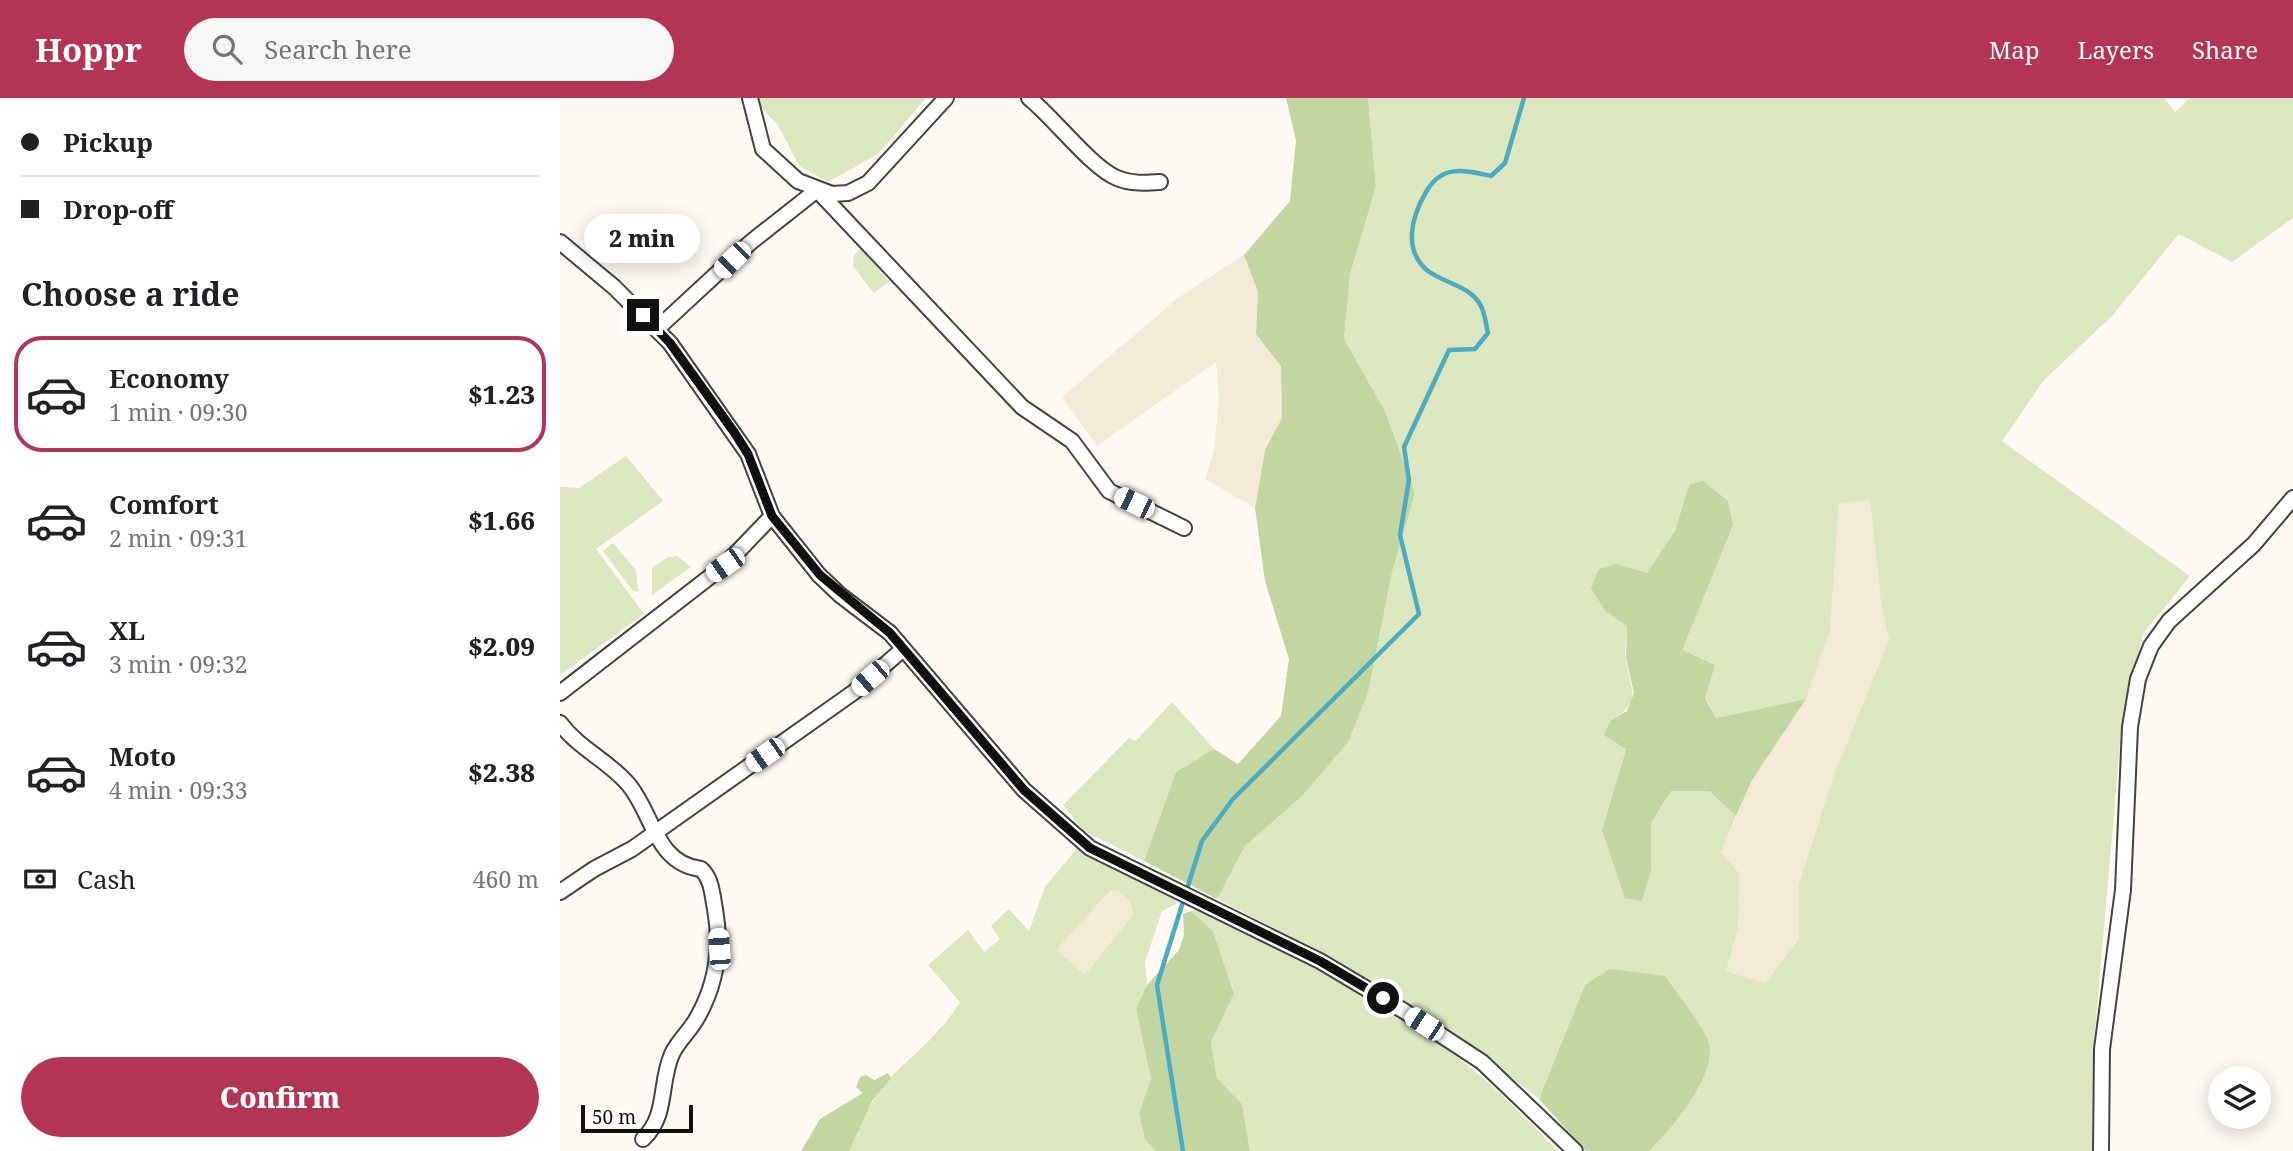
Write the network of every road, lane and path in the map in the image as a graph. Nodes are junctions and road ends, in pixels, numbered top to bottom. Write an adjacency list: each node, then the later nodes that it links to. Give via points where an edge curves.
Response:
1 (750, 98): 5 (street, via 763,149 798,181)
2 (946, 98): 5 (street, via 868,183 848,193)
3 (1035, 100): 4 (street, via 1090,158 1116,178)
4 (1160, 182)
5 (817, 190): 7 (street, via 751,242); 10 (street, via 1022,407 1072,441 1109,491)
6 (560, 242): 7 (street)
7 (657, 328): 9 (street, via 748,454)
8 (2293, 498): 18 (street, via 2254,544 2169,621 2151,646 2138,679 2130,727 2123,890 2102,1049)
9 (772, 516): 11 (street, via 820,575); 12 (street, via 725,565)
10 (1184, 528)
11 (903, 649): 14 (street, via 854,692); 17 (street, via 1024,790 1090,848 1320,961 1482,1062)
12 (560, 694)
13 (560, 723): 14 (street, via 628,784)
14 (654, 833): 15 (street); 16 (street, via 676,859 708,875 719,949 715,975 696,1019 672,1053 659,1117)
15 (560, 892)
16 (643, 1139)
17 (1575, 1151)
18 (2101, 1151)

